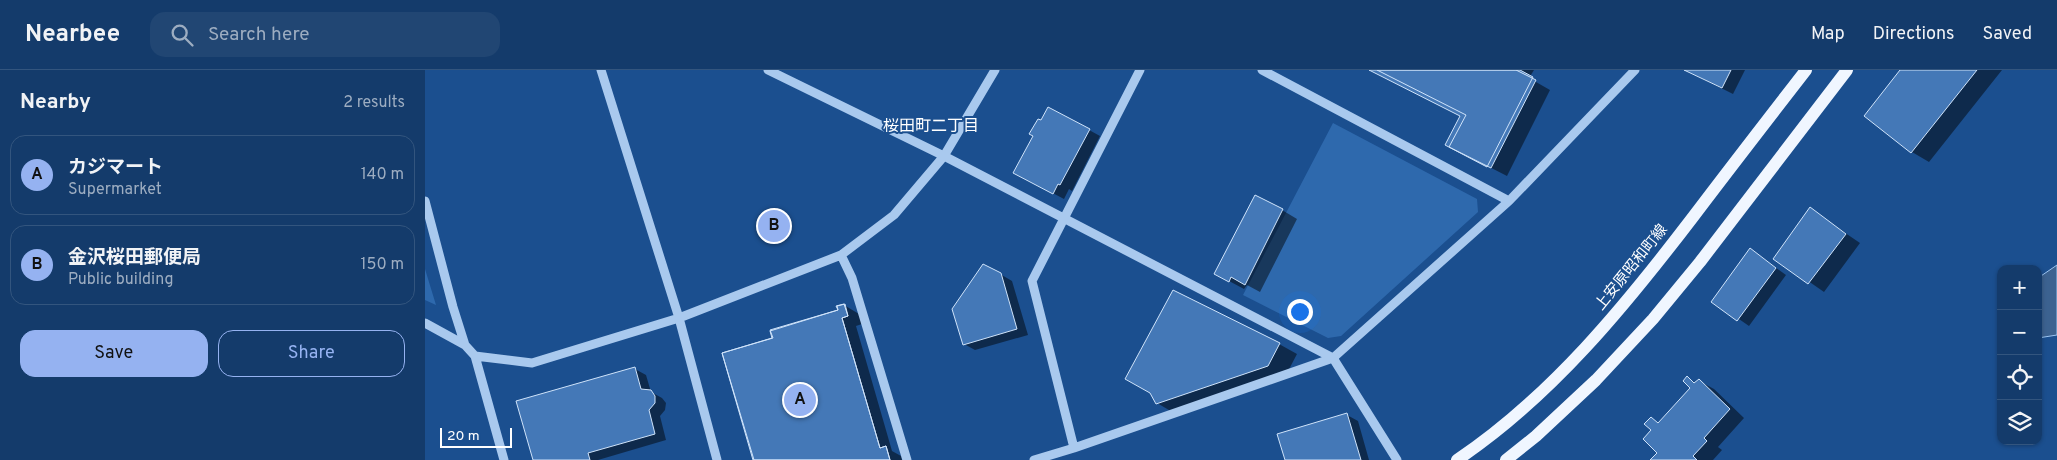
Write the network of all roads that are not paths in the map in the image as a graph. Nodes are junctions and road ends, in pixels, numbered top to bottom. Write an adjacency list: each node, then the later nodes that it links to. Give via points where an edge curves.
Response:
1 (601, 70): 14 (street)
2 (768, 70): 9 (street)
3 (995, 70): 9 (street)
4 (1140, 70): 12 (street)
5 (1262, 70): 11 (street)
6 (1635, 70): 11 (street)
7 (1806, 70): 25 (main road, 上安原昭和町線, via 1609,322 1516,413)
8 (1847, 70): 26 (main road, via 1653,319 1596,380)
9 (944, 156): 12 (street); 13 (street, via 894,215)
10 (425, 201): 16 (street)
11 (1509, 201): 18 (street)
12 (1063, 217): 18 (street); 19 (street, via 1032,281)
13 (841, 255): 14 (street); 22 (street, via 852,278)
14 (679, 318): 17 (street, via 532,363); 21 (street)
15 (425, 323): 16 (street)
16 (465, 345): 17 (street)
17 (475, 356): 20 (street)
18 (1333, 358): 19 (street); 24 (street)
19 (1075, 448): 23 (street)
20 (504, 460)
21 (717, 460)
22 (907, 460)
23 (1034, 460)
24 (1397, 460)
25 (1457, 460)
26 (1505, 460)

